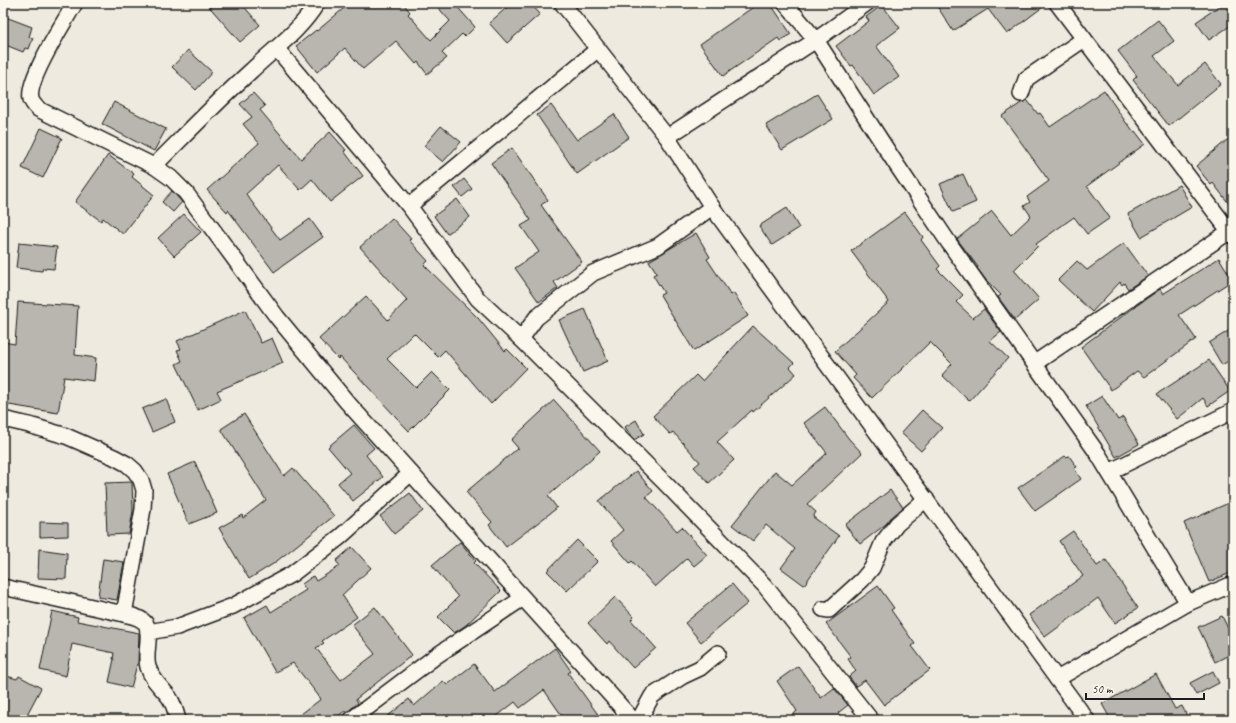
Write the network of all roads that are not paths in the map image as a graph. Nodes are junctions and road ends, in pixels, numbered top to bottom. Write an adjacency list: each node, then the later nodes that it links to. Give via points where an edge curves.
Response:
1 (75, 3): 13 (street, via 39,68 31,90 31,99 38,109)
2 (317, 3): 9 (street, via 312,12)
3 (562, 3): 10 (street)
4 (785, 3): 8 (street)
5 (867, 3): 8 (street)
6 (1057, 3): 7 (street)
7 (1084, 39): 11 (street, via 1026,79); 16 (street)
8 (816, 40): 12 (street); 18 (street, via 944,236)
9 (277, 49): 13 (street, via 253,69); 14 (street)
10 (598, 49): 12 (street); 14 (street)
11 (1021, 94)
12 (667, 137): 15 (street)
13 (154, 166): 22 (street, via 186,193 277,317 347,402)
14 (409, 206): 17 (street, via 478,299)
15 (712, 207): 17 (street, via 658,246 593,273 536,318); 23 (street)
16 (1232, 233): 18 (street)
17 (521, 339): 37 (street, via 765,586)
18 (1035, 363): 21 (street)
19 (1233, 411): 21 (street)
20 (3, 419): 29 (street, via 66,436 114,457 127,464 141,480 144,490 143,509)
21 (1109, 472): 27 (street)
22 (411, 473): 26 (street); 30 (street, via 340,537 292,574 233,606 177,627)
23 (926, 499): 28 (street, via 897,524 883,542 872,568 862,580 829,610); 32 (street)
24 (1233, 584): 27 (street)
25 (3, 587): 29 (street)
26 (523, 598): 34 (street, via 436,656); 35 (street)
27 (1188, 603): 32 (street)
28 (823, 609)
29 (124, 614): 30 (street, via 142,620)
30 (148, 632): 33 (street, via 148,668 156,684 169,698)
31 (718, 653): 36 (street, via 700,668 652,696)
32 (1057, 678): 38 (street)
33 (178, 720)
34 (351, 720)
35 (633, 720)
36 (638, 720)
37 (871, 720)
38 (1087, 720)

